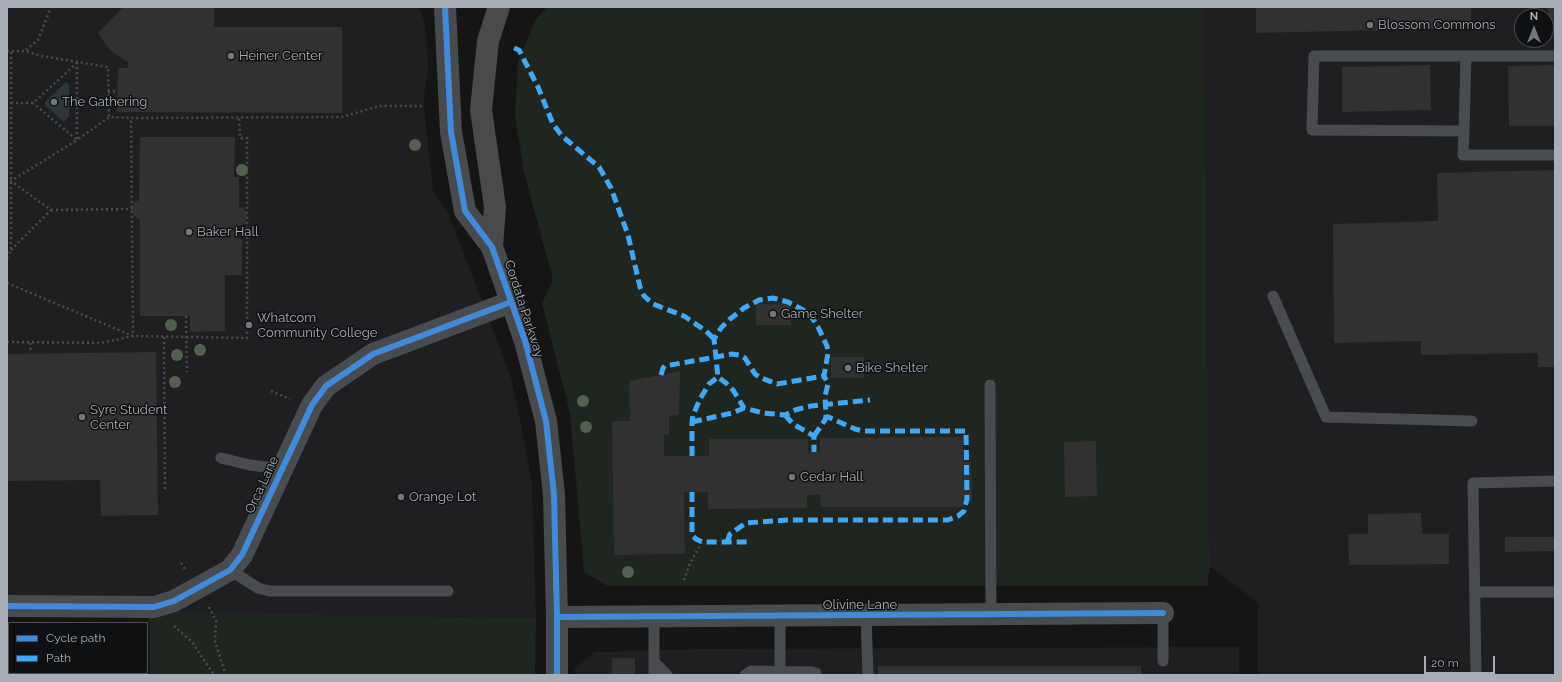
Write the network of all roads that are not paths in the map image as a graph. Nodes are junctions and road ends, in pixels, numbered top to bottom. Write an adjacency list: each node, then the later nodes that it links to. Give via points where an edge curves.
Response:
1 (445, 7): 7 (street, Cordata Parkway, via 451,132 465,211)
2 (499, 7): 7 (street, Cordata Parkway, via 488,41 481,110 495,208)
3 (1466, 56): 4 (lane); 5 (lane); 5 (lane, via 1314,56 1312,130)
4 (1555, 56)
5 (1464, 132): 6 (lane, via 1463,155)
6 (1555, 155)
7 (492, 247): 9 (street, Cordata Parkway)
8 (1273, 296): 11 (lane, via 1326,417)
9 (511, 302): 13 (street, Orca Lane, via 373,354 326,386 312,404); 24 (street, Cordata Parkway, via 525,341 546,421 554,495)
10 (990, 385): 22 (lane)
11 (1472, 421)
12 (221, 458): 13 (lane)
13 (282, 469): 15 (street, Orca Lane, via 242,555)
14 (1555, 481): 17 (lane, via 1473,483)
15 (230, 570): 16 (lane, via 258,588 269,591); 19 (street, Orca Lane, via 174,601 154,607)
16 (448, 591)
17 (1475, 592): 18 (lane); 35 (lane)
18 (1555, 592)
19 (7, 606)
20 (1163, 613): 22 (street, Olivine Lane); 26 (lane)
21 (866, 615): 22 (street, Olivine Lane); 23 (street, Olivine Lane); 34 (lane)
22 (991, 615)
23 (780, 616): 25 (street, Olivine Lane); 28 (lane)
24 (557, 617): 25 (street, Olivine Lane); 29 (street, Cordata Parkway)
25 (654, 617): 27 (lane)
26 (1163, 661)
27 (654, 662): 30 (lane); 31 (lane)
28 (780, 671): 32 (lane, via 751,671); 33 (lane, via 812,672)
29 (557, 675)
30 (654, 675)
31 (667, 675)
32 (745, 675)
33 (816, 675)
34 (868, 675)
35 (1476, 675)

